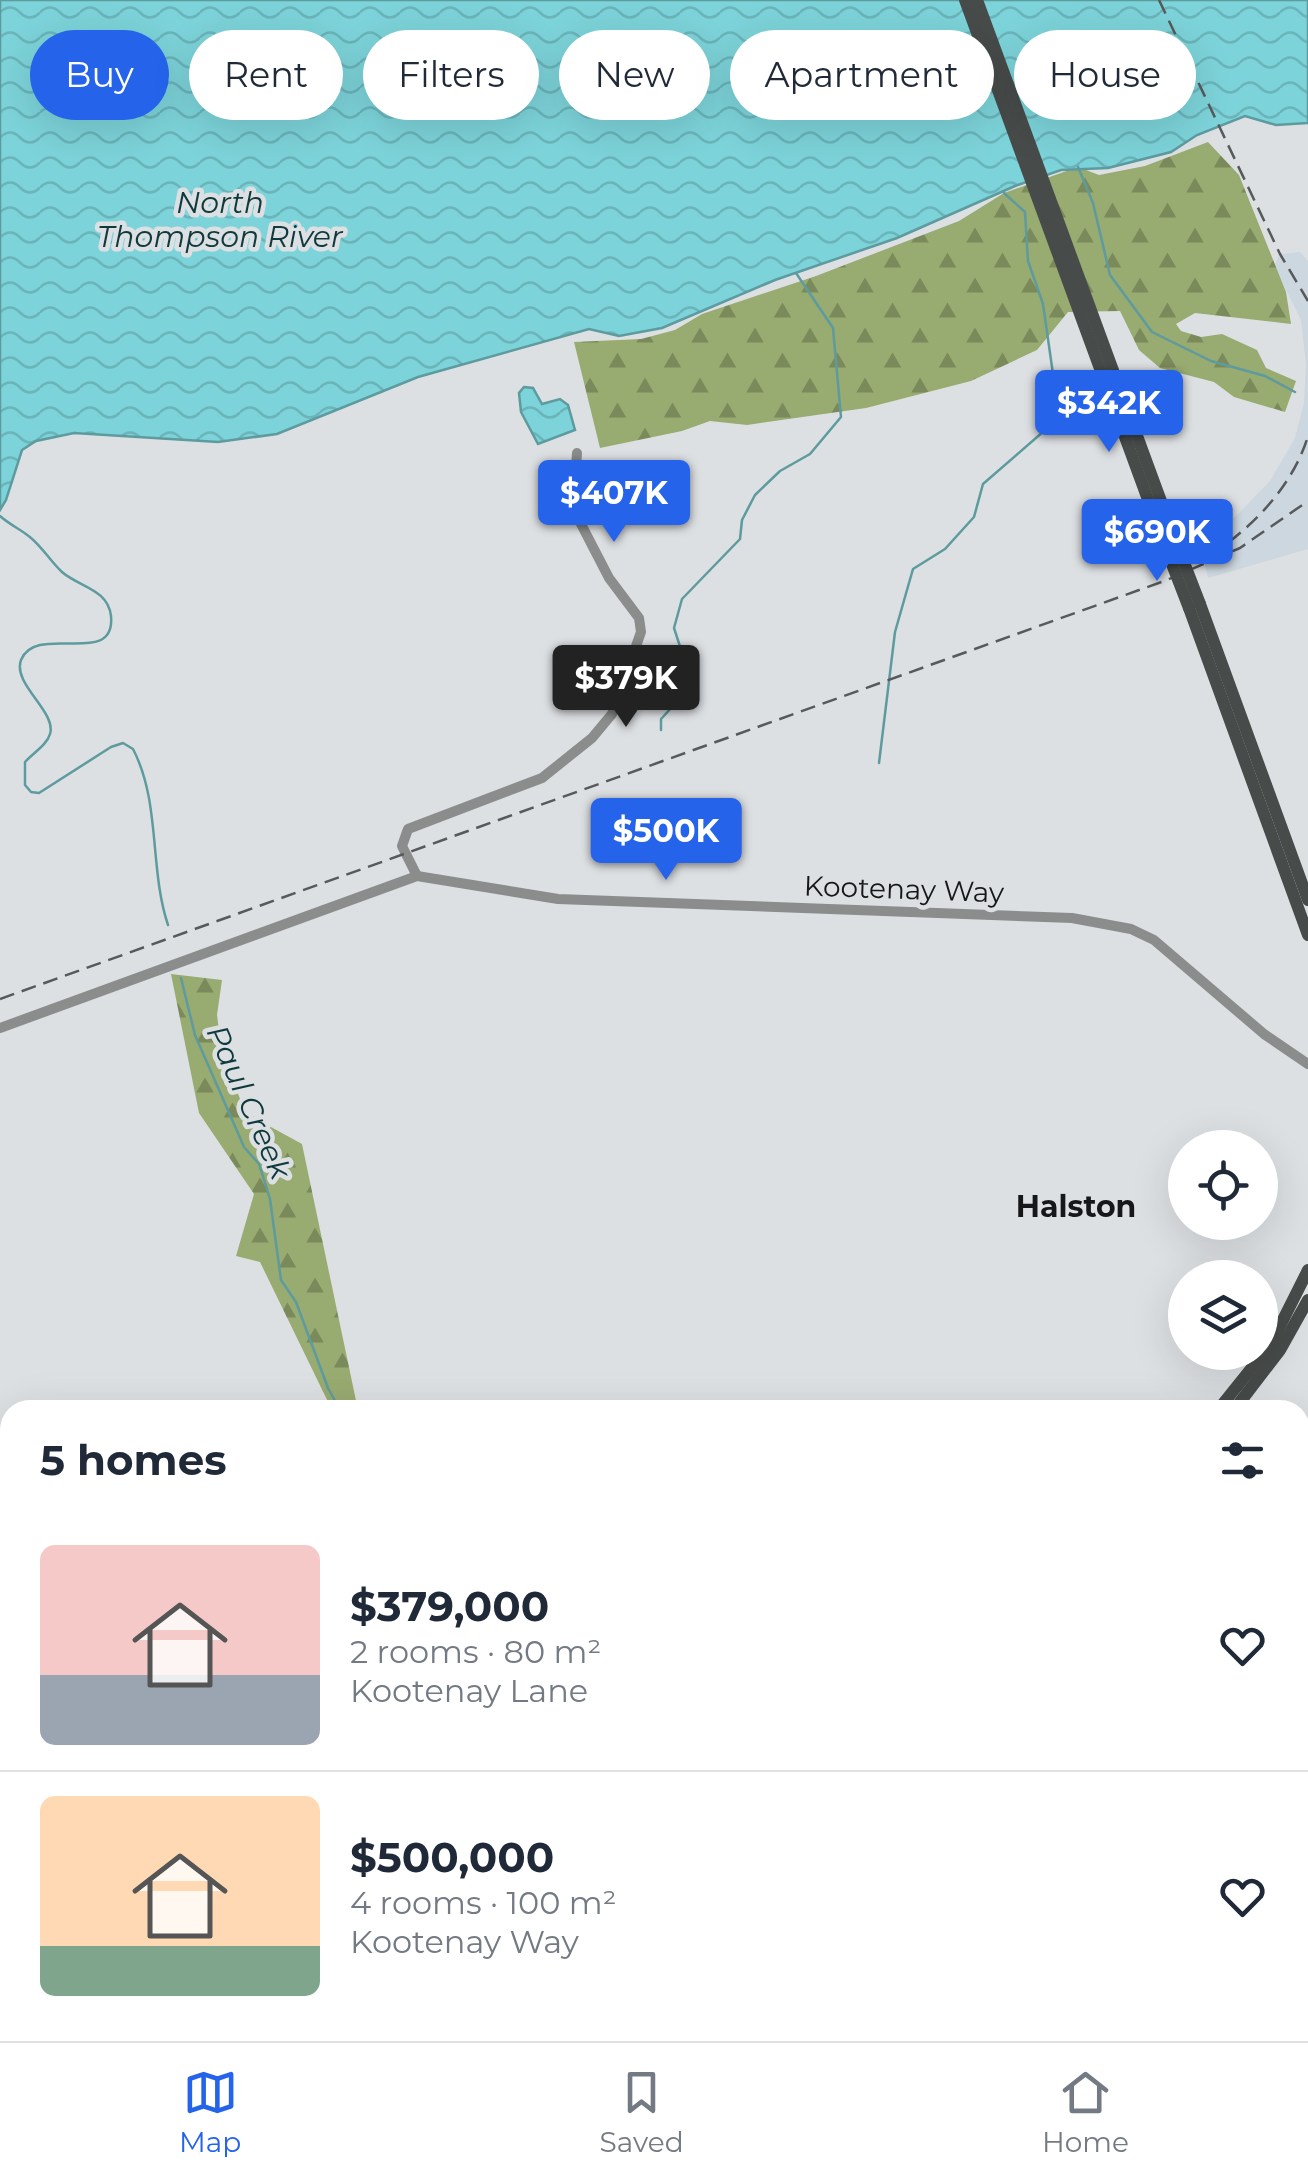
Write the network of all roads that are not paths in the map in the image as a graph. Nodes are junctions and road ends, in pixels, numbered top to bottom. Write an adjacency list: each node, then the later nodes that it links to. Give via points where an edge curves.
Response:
1 (965, 0): 3 (main road)
2 (977, 0): 3 (main road)
3 (1099, 347): 5 (main road, bridge)
4 (577, 453): 6 (street, via 574,499 581,524 636,610 641,632 618,701 604,727 542,778 408,829 402,846)
5 (1194, 606): 7 (main road); 8 (main road)
6 (418, 876): 9 (street, Kootenay Way); 10 (street, Kootenay Way, via 558,899 1102,922 1154,940)
7 (1308, 900)
8 (1308, 935)
9 (0, 1028)
10 (1308, 1064)
11 (1308, 1270): 13 (main road, via 1271,1344)
12 (1308, 1300): 14 (main road)
13 (1226, 1400)
14 (1242, 1400)

